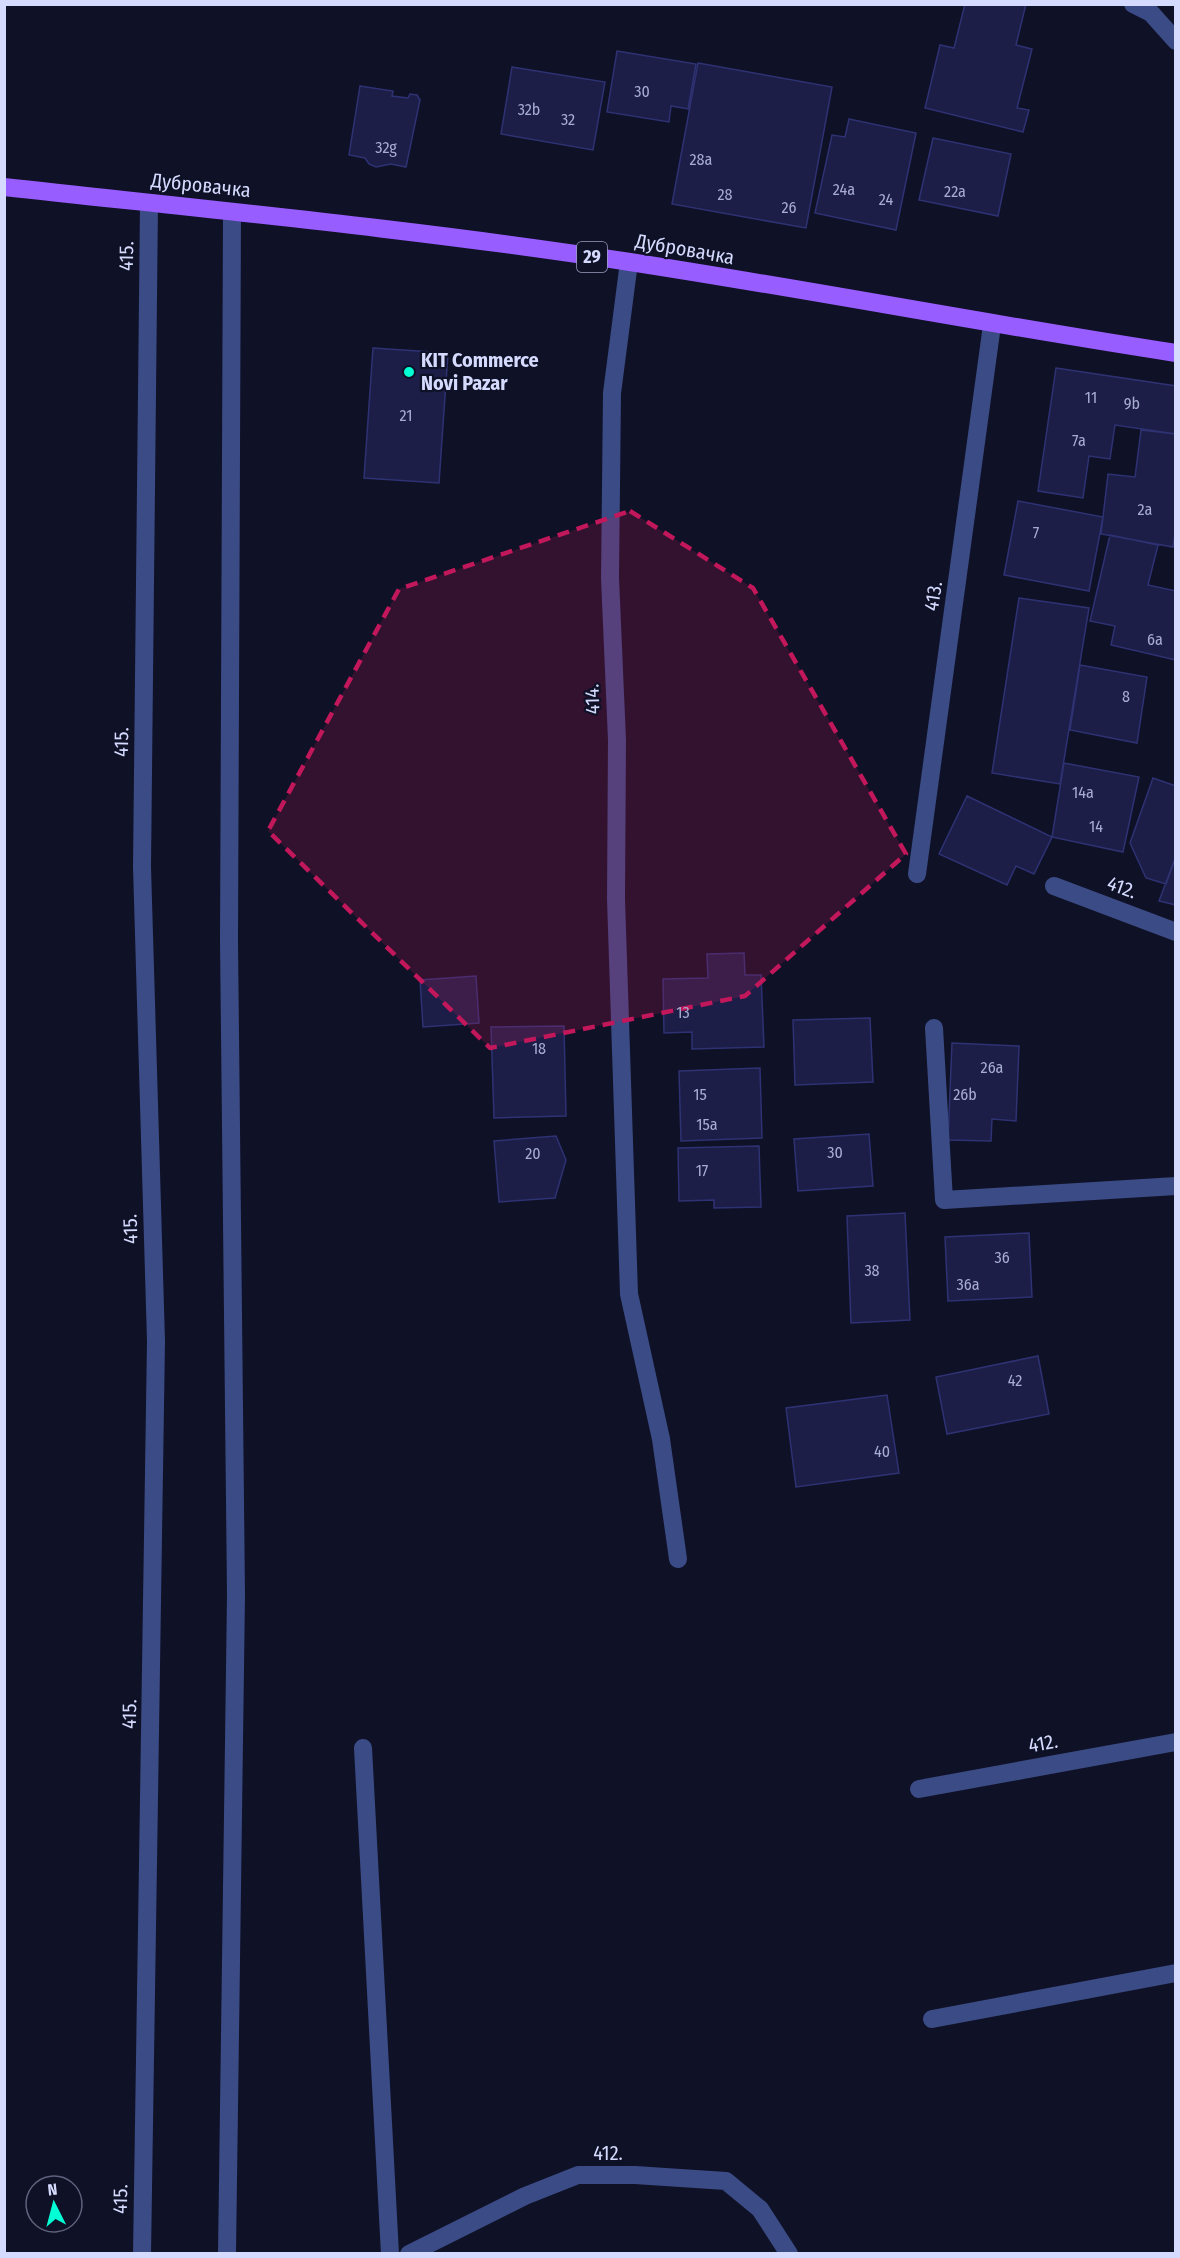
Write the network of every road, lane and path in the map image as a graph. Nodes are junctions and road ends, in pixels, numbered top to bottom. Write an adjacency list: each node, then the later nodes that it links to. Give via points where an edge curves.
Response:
1 (1133, 4): 2 (street, via 1151,13)
2 (1176, 40)
3 (4, 187): 4 (main road, Дубровачка / 29)
4 (149, 203): 5 (main road, Дубровачка / 29); 20 (street, 415., via 142,867 156,1341)
5 (232, 212): 6 (main road, Дубровачка / 29); 21 (street, via 229,941 236,1594)
6 (630, 262): 7 (main road, Дубровачка / 29); 14 (street, 414., via 612,393 610,578 629,1294 661,1439)
7 (992, 325): 8 (main road, Дубровачка / 29); 9 (street, 413.)
8 (1176, 353)
9 (917, 874)
10 (1053, 886): 11 (street, 412.)
11 (1176, 932)
12 (934, 1028): 13 (street, via 944,1200)
13 (1176, 1186)
14 (678, 1559)
15 (1176, 1742): 17 (street, 412.)
16 (363, 1748): 22 (street)
17 (919, 1789)
18 (1176, 1973): 19 (street)
19 (932, 2019)
20 (142, 2253)
21 (227, 2253)
22 (390, 2253)
23 (409, 2253): 24 (street, 412., via 525,2196 578,2175 601,2175 726,2181 760,2209)
24 (789, 2253)

